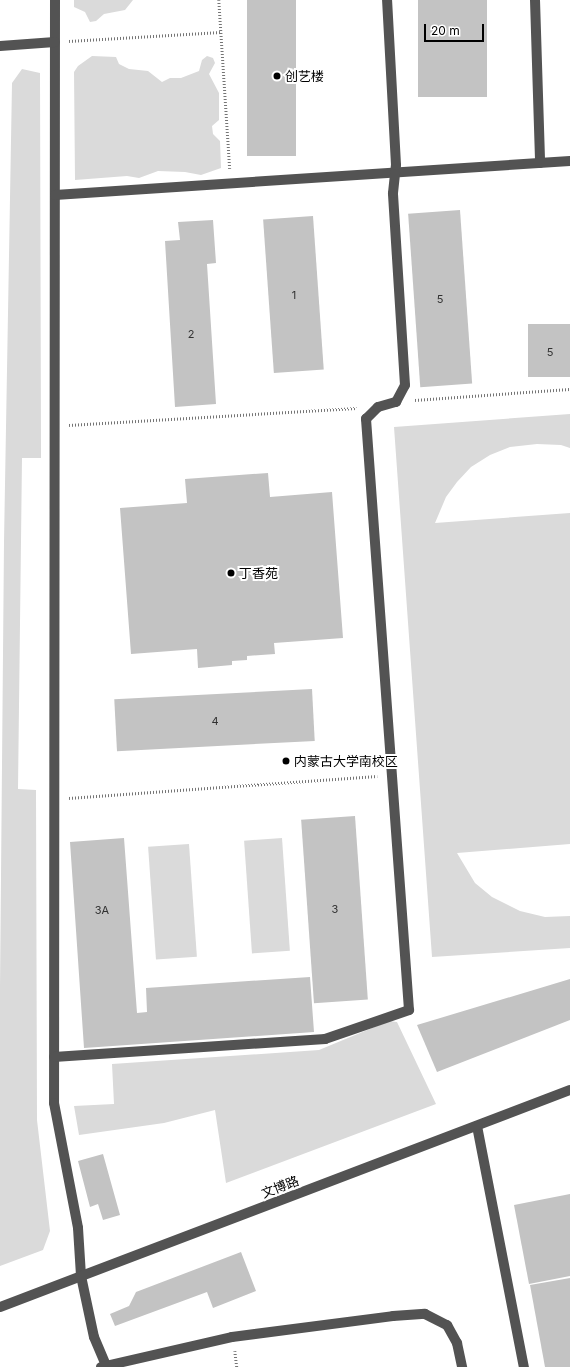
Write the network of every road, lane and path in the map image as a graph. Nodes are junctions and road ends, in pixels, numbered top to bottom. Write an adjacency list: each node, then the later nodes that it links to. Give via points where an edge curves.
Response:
1 (55, 0): 6 (street)
2 (219, 0): 5 (path)
3 (387, 0): 10 (street)
4 (535, 0): 9 (street)
5 (221, 32): 6 (path); 11 (path)
6 (55, 42): 7 (street); 12 (street)
7 (0, 46)
8 (570, 161): 9 (street)
9 (540, 163): 10 (street)
10 (395, 173): 11 (street); 14 (street, via 393,193 405,385)
11 (231, 184): 12 (street)
12 (55, 195): 16 (street)
13 (570, 389): 14 (path)
14 (396, 402): 15 (street)
15 (378, 407): 16 (path); 17 (street, via 366,419)
16 (54, 426): 18 (street)
17 (392, 774): 18 (path); 19 (street, via 409,1010 325,1039)
18 (54, 799): 19 (street)
19 (54, 1057): 22 (street, via 54,1103 78,1228)
20 (570, 1090): 21 (street, 文博路)
21 (477, 1126): 22 (street, 文博路); 26 (street)
22 (81, 1276): 23 (street, 文博路); 24 (street, via 94,1337)
23 (0, 1307)
24 (104, 1367): 25 (street, via 232,1337 425,1314 447,1325 457,1343)
25 (462, 1367)
26 (524, 1367)

